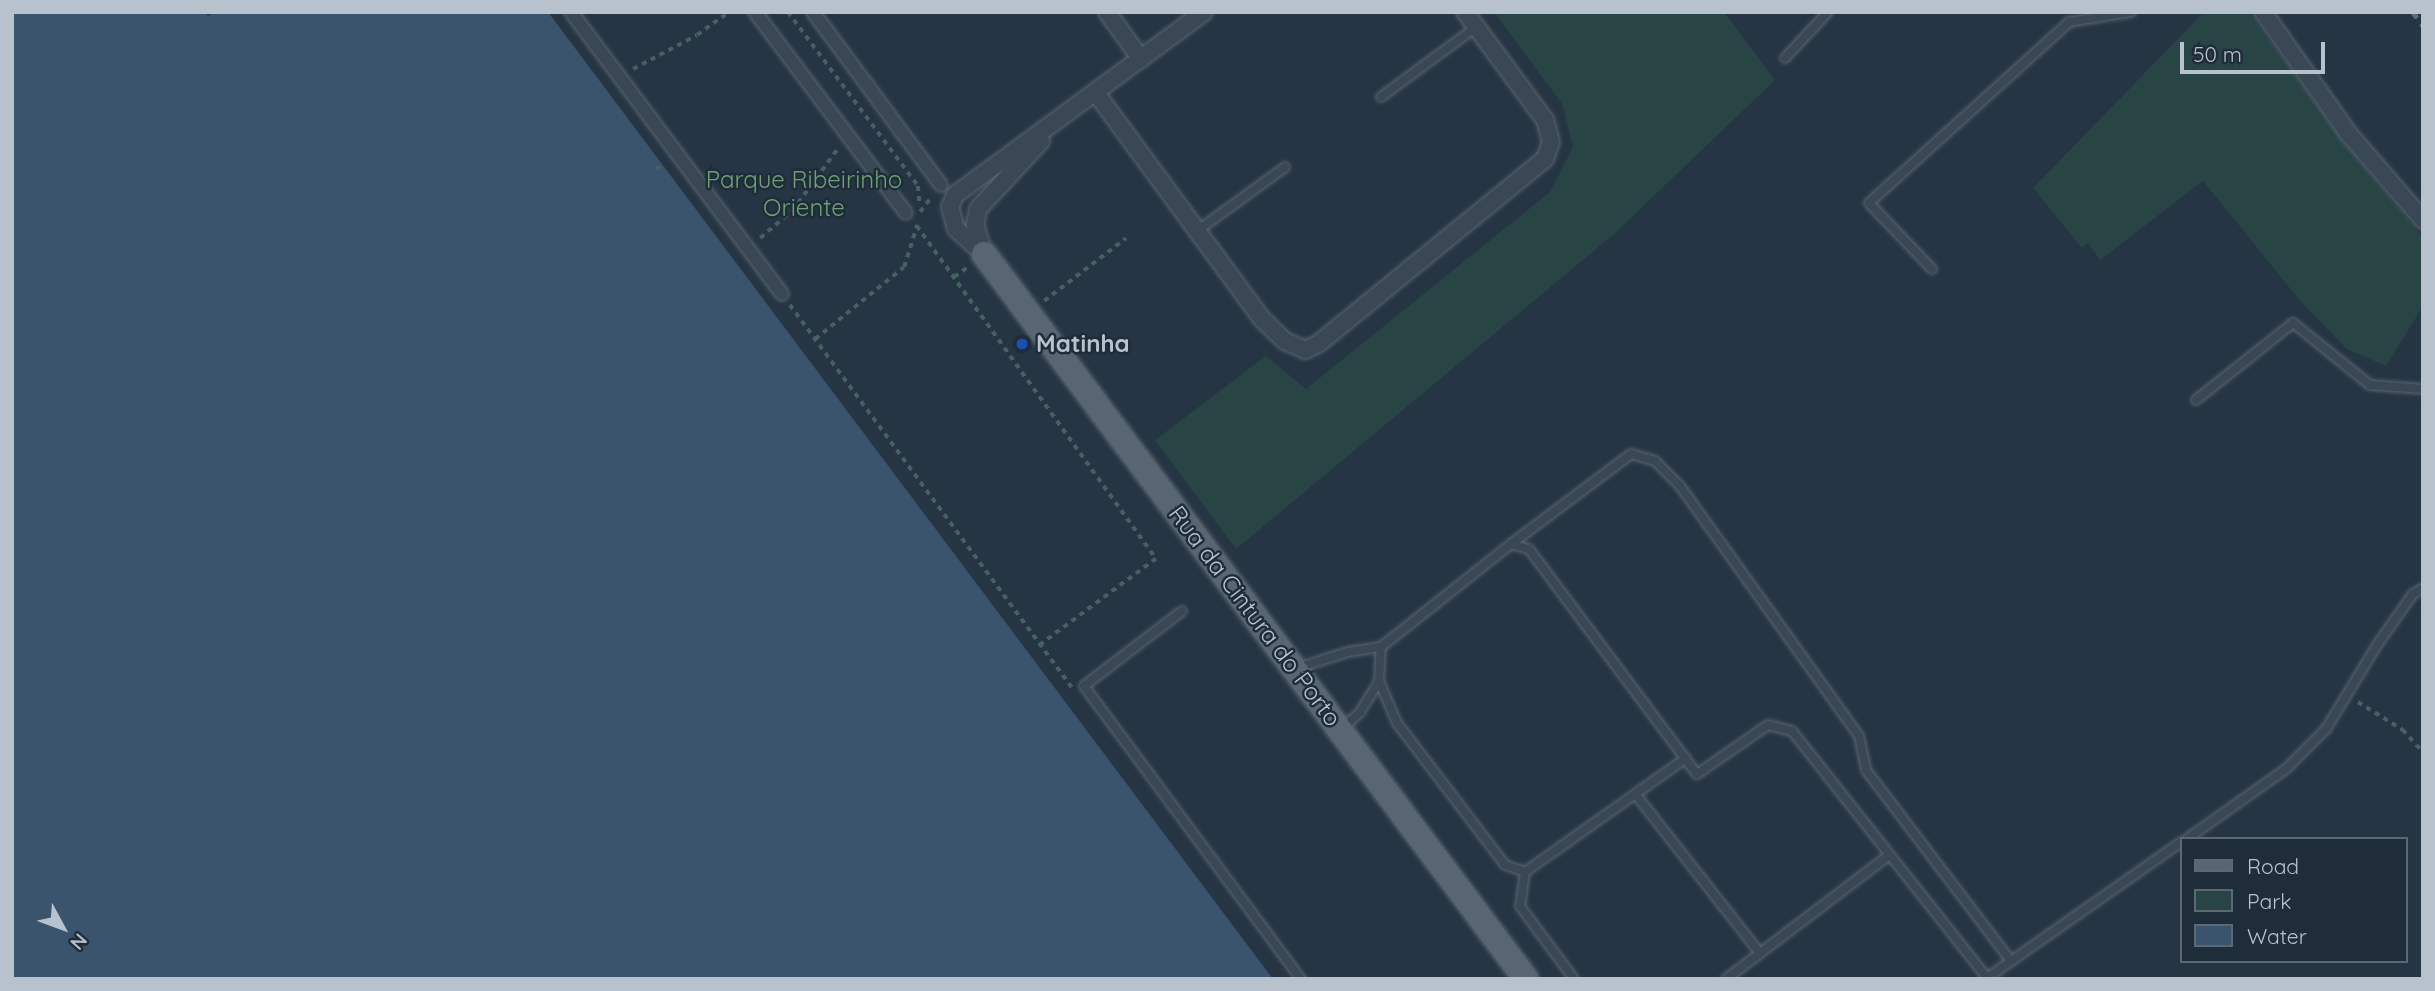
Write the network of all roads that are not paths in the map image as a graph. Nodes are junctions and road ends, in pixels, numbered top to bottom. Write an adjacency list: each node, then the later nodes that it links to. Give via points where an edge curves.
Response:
1 (570, 12): 23 (street)
2 (755, 12): 18 (street)
3 (813, 12): 17 (street)
4 (1107, 12): 12 (street)
5 (1204, 12): 12 (street)
6 (1465, 12): 10 (street)
7 (1828, 12): 11 (lane)
8 (2131, 12): 22 (lane, via 2069,23 1869,203)
9 (2263, 12): 19 (street, via 2348,132)
10 (1476, 26): 14 (lane); 20 (street, via 1545,120 1551,142 1545,159 1318,344 1299,349 1278,337)
11 (1784, 58)
12 (1141, 59): 13 (street)
13 (1096, 93): 15 (street); 20 (street)
14 (1381, 97)
15 (1064, 116): 21 (street, via 978,209 975,225); 21 (street, via 968,183 951,201 956,229)
16 (1285, 167): 20 (lane)
17 (942, 185)
18 (906, 213)
19 (2423, 220)
20 (1197, 231)
21 (984, 254): 30 (main road, Rua da Cintura do Porto)
22 (1932, 269)
23 (782, 294)
24 (2423, 389): 25 (lane, via 2370,384 2293,323)
25 (2196, 400)
26 (1511, 544): 29 (lane); 33 (lane, via 1529,549); 40 (lane, via 1630,454 1655,461 1680,486 1859,736 1866,769)
27 (2423, 588): 35 (lane, via 2413,594 2384,634 2326,729 2286,769)
28 (1182, 611): 43 (lane, via 1084,687)
29 (1381, 647): 30 (lane); 31 (lane)
30 (1294, 669): 32 (main road, Rua da Cintura do Porto)
31 (1379, 681): 32 (lane, via 1360,712); 38 (lane, via 1397,723 1497,855 1505,865)
32 (1341, 731): 41 (main road, Rua da Cintura do Porto)
33 (1686, 758): 34 (lane); 37 (lane, via 1697,774 1768,725 1792,731)
34 (1636, 795): 38 (lane); 39 (lane)
35 (2190, 837)
36 (2180, 843): 40 (lane)
37 (1888, 856): 39 (lane); 42 (lane)
38 (1525, 872): 44 (lane, via 1520,906)
39 (1760, 953): 45 (lane)
40 (2011, 961): 42 (lane)
41 (1522, 976)
42 (1985, 976)
43 (1301, 979)
44 (1574, 979)
45 (1726, 979)

